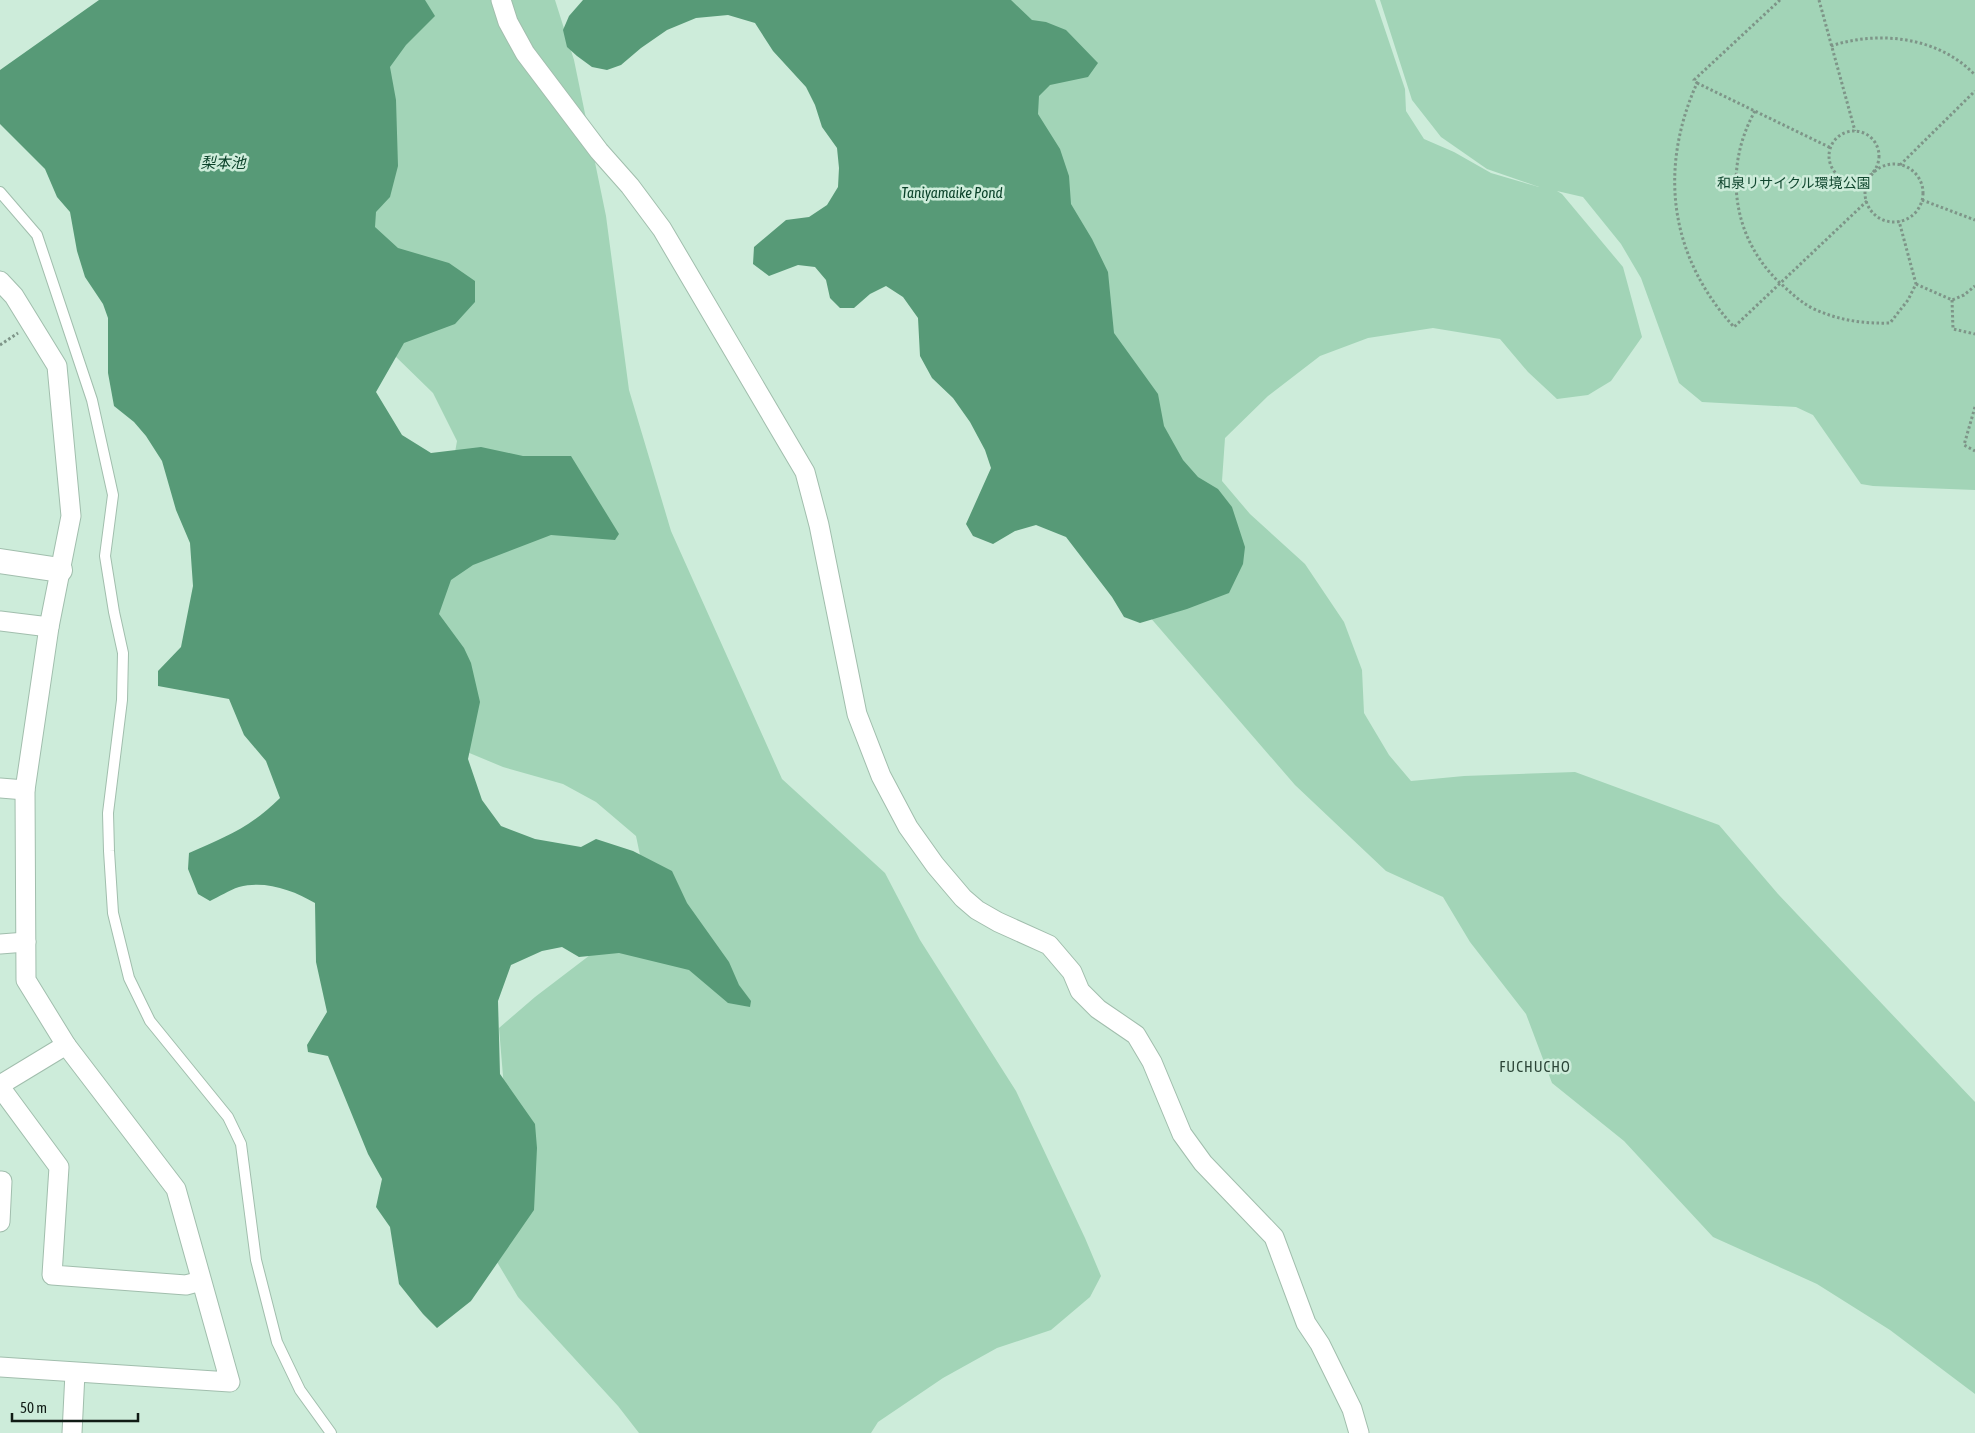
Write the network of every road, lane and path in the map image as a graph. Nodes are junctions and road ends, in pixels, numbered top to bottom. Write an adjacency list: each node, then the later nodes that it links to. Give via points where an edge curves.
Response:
1 (501, 0): 43 (street, via 508,22 525,53 662,230 805,472 819,525 857,714 881,776 908,827 963,898 998,922 1050,945 1072,972 1080,991 1098,1009 1136,1035 1152,1062 1182,1134 1203,1163 1274,1237 1306,1323 1352,1409)
2 (1780, 0): 6 (path, via 1694,80)
3 (1819, 0): 4 (path)
4 (1832, 46): 5 (path, via 1861,38 1881,37 1918,42 1954,58); 9 (path)
5 (1975, 75)
6 (1697, 83): 8 (path); 19 (path, via 1677,142 1674,183 1678,223 1690,262 1709,297 1734,328)
7 (1975, 91): 11 (path)
8 (1755, 111): 10 (path); 19 (path, via 1740,146 1735,183 1737,202 1744,229 1756,255)
9 (1856, 131): 10 (path, via 1838,137); 12 (path, via 1868,135 1879,149 1878,165)
10 (1830, 148): 12 (path, via 1829,161 1841,178 1859,182)
11 (1900, 165): 12 (path, via 1887,165); 14 (path, via 1918,177)
12 (1872, 175): 15 (path, via 1866,183)
13 (0, 192): 42 (lane, via 37,235 92,400 112,494 104,556 123,653 122,700 108,813 113,914 129,978 150,1021 228,1118 241,1144 256,1260 277,1342 300,1390)
14 (1922, 200): 16 (path); 17 (path, via 1912,215)
15 (1867, 201): 17 (path, via 1875,215 1884,220); 19 (path)
16 (1975, 220)
17 (1899, 221): 20 (path)
18 (0, 281): 27 (street, via 14,296 57,366 70,516)
19 (1781, 284): 20 (path, via 1812,308 1870,324 1890,323)
20 (1916, 284): 22 (path)
21 (1975, 286): 22 (path)
22 (1952, 300): 23 (path, via 1953,329)
23 (1975, 334)
24 (1975, 407): 25 (path, via 1964,445)
25 (1975, 452)
26 (0, 561): 27 (street)
27 (60, 570): 29 (street)
28 (0, 621): 29 (street)
29 (49, 627): 31 (street)
30 (0, 788): 31 (street)
31 (25, 790): 32 (street)
32 (26, 942): 33 (street); 34 (street, via 26,980)
33 (0, 944)
34 (66, 1045): 35 (street); 38 (street, via 176,1190)
35 (0, 1086): 38 (street, via 59,1167 52,1274 186,1285)
36 (0, 1181): 37 (street)
37 (0, 1222)
38 (200, 1281): 40 (street, via 230,1382)
39 (0, 1367): 40 (street)
40 (75, 1373): 41 (street)
41 (72, 1433)
42 (331, 1433)
43 (1359, 1433)

